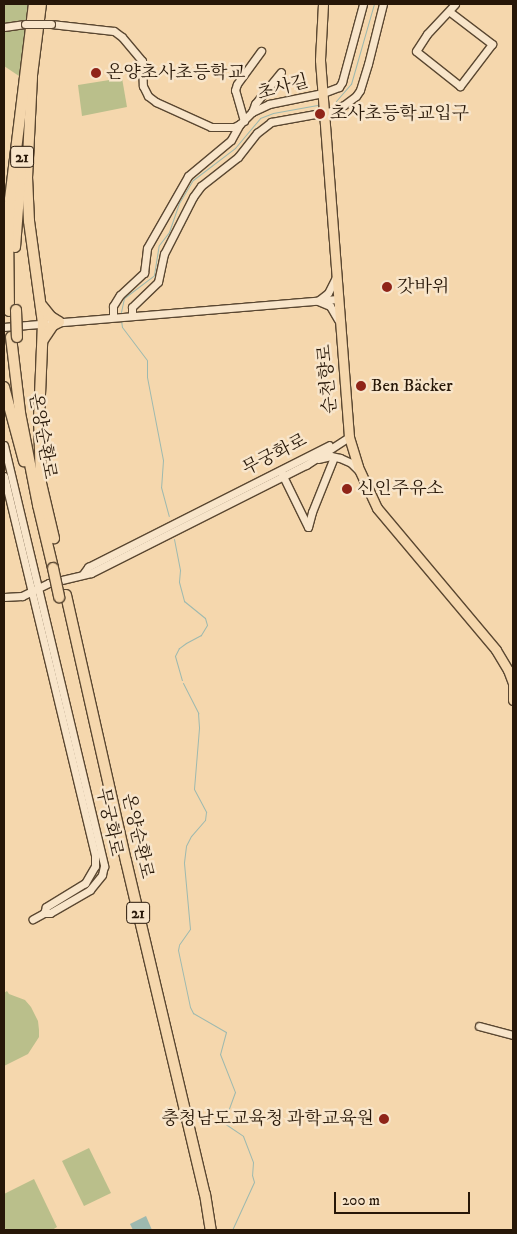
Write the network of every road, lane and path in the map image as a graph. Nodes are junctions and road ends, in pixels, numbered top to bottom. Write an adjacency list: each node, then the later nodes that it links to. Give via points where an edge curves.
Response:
1 (34, 4): 16 (highway, 21)
2 (41, 4): 11 (highway, 21)
3 (323, 4): 12 (main road, 순천향로, via 320,60)
4 (363, 4): 12 (street, via 342,82 332,91)
5 (383, 4): 14 (street, via 360,90 344,105)
6 (455, 4): 7 (street)
7 (450, 12): 7 (street, via 427,34 416,51 460,86 492,44)
8 (4, 27): 15 (street, bridge, via 51,24 114,31 138,54 142,61 145,92 156,102 211,127 234,127)
9 (261, 51): 15 (street, via 235,90)
10 (281, 72): 13 (street)
11 (32, 76): 21 (highway, via 28,212); 22 (highway, 21, via 17,204)
12 (323, 93): 13 (street, 초사길, via 285,100); 14 (main road, 순천향로)
13 (252, 112): 15 (street)
14 (324, 112): 18 (main road, 순천향로); 23 (street, via 264,126 238,157 201,186 164,254 158,282 132,307)
15 (242, 123): 24 (street, via 231,140 188,176 148,248 144,273 120,295 113,306)
16 (14, 160): 17 (highway); 22 (highway, 21, via 8,231)
17 (4, 206)
18 (336, 276): 19 (main road, 순천향로); 20 (street, via 328,293)
19 (337, 299): 20 (street); 26 (main road, 순천향로)
20 (318, 300): 23 (street); 26 (street, via 330,306)
21 (40, 303): 25 (highway, via 50,317); 27 (highway)
22 (12, 311): 29 (highway, 21, bridge)
23 (132, 316): 24 (street)
24 (113, 317): 25 (street)
25 (59, 322): 27 (street); 30 (highway, via 53,325)
26 (339, 322): 32 (main road, 순천향로)
27 (43, 323): 28 (street); 30 (highway)
28 (4, 326)
29 (14, 338): 39 (highway, 온양순환로 / 21); 40 (highway, 온양순환로 / 21, via 18,395)
30 (43, 341): 39 (highway, via 39,417)
31 (4, 387): 40 (highway, via 29,483)
32 (350, 437): 35 (street, 무궁화로); 36 (street, 무궁화로); 37 (main road, 순천향로)
33 (4, 445): 42 (street)
34 (334, 456): 35 (street); 36 (street, via 308,527); 37 (street, via 347,460)
35 (306, 465): 36 (street, 무궁화로)
36 (281, 473): 42 (street, 무궁화로, via 92,573)
37 (361, 475): 45 (main road, 순천향로, via 391,528)
38 (4, 476): 42 (street)
39 (41, 485): 41 (highway, 온양순환로 / 21)
40 (38, 505): 41 (highway, 온양순환로 / 21)
41 (56, 567): 43 (highway, 21)
42 (36, 589): 44 (street, via 22,596); 49 (street, 무궁화로, via 104,866 96,886)
43 (63, 596): 52 (highway, 온양순환로 / 21); 53 (highway, 온양순환로 / 21)
44 (4, 597)
45 (505, 663): 46 (main road); 47 (main road, 순천향로)
46 (513, 672)
47 (513, 683): 48 (main road, 순천향로)
48 (513, 699)
49 (34, 919)
50 (479, 1026): 51 (street)
51 (513, 1036)
52 (205, 1230)
53 (211, 1230)

